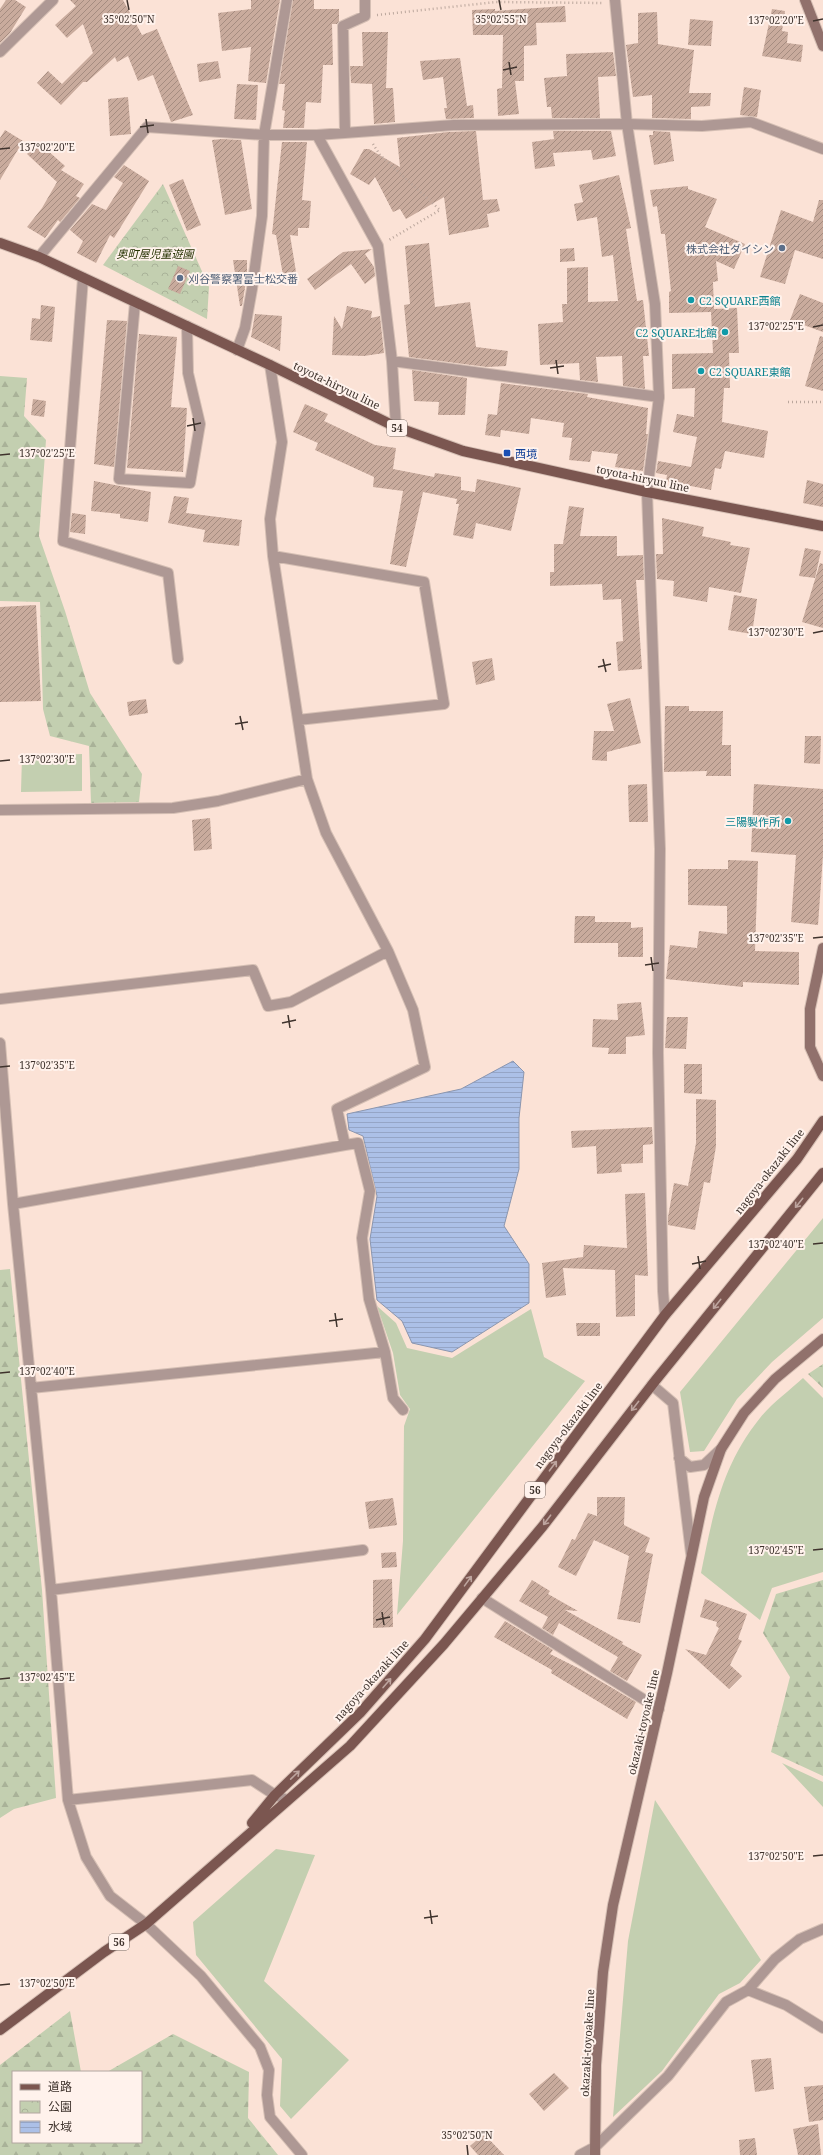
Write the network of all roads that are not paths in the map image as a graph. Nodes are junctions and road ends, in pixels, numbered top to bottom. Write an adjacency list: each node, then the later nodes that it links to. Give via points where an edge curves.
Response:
1 (53, 0): 7 (street)
2 (287, 0): 10 (street)
3 (365, 0): 9 (street, via 365,16 343,26)
4 (805, 0): 6 (main road)
5 (616, 1): 8 (street)
6 (823, 46)
7 (0, 52)
8 (627, 124): 9 (street, via 454,125); 12 (street, via 702,126 752,122); 21 (street, via 656,304)
9 (345, 132): 11 (street)
10 (264, 135): 11 (street); 14 (street, via 147,127); 18 (street, via 262,216 245,328)
11 (317, 135): 19 (street, via 378,246)
12 (823, 149)
13 (0, 243): 14 (main road, toyota-hiryuu line / 54)
14 (39, 257): 15 (main road, toyota-hiryuu line / 54)
15 (83, 278): 16 (main road, toyota-hiryuu line / 54); 26 (street, via 63,541 168,573)
16 (135, 303): 17 (main road, toyota-hiryuu line / 54); 17 (street, via 119,479 190,483 200,424 188,372)
17 (187, 326): 18 (main road, toyota-hiryuu line / 54)
18 (237, 350): 20 (main road, toyota-hiryuu line / 54)
19 (392, 361): 21 (street); 22 (street)
20 (270, 365): 22 (main road, toyota-hiryuu line / 54); 25 (street, via 282,442 270,519)
21 (659, 397): 23 (street)
22 (396, 427): 23 (main road, toyota-hiryuu line / 54, via 463,451)
23 (647, 492): 24 (main road, toyota-hiryuu line / 54); 39 (street, via 660,849 658,1053 662,1291)
24 (823, 526)
25 (273, 556): 27 (street); 27 (street, via 424,582 444,704)
26 (178, 659)
27 (298, 720): 28 (street)
28 (307, 779): 29 (street, via 218,801 173,808); 31 (street, via 326,833)
29 (0, 810)
30 (823, 948): 34 (main road, via 810,1009 810,1047)
31 (388, 951): 32 (street, via 291,1002 268,1006 253,970); 36 (street, via 412,1010 425,1067 337,1109)
32 (0, 1000)
33 (0, 1043): 38 (street)
34 (823, 1076)
35 (823, 1121): 39 (main road, nagoya-okazaki line / 56, via 797,1159)
36 (345, 1145): 38 (street, via 232,1163); 41 (street, via 358,1143 370,1191 362,1238 369,1299)
37 (823, 1173): 42 (main road, nagoya-okazaki line / 56, one-way to 42)
38 (13, 1204): 43 (street)
39 (665, 1315): 52 (main road, nagoya-okazaki line / 56, one-way to 39, via 360,1713 425,1639)
40 (823, 1339): 45 (main road, okazaki-toyoake line, via 775,1379 744,1413)
41 (385, 1352): 43 (street); 44 (street, via 392,1398)
42 (652, 1385): 46 (street, via 672,1403); 50 (main road, nagoya-okazaki line / 56, one-way to 50, via 543,1526)
43 (31, 1388): 49 (street)
44 (402, 1410)
45 (721, 1449): 46 (street, via 704,1465 690,1467); 48 (main road, okazaki-toyoake line, via 704,1498)
46 (679, 1458): 48 (street)
47 (363, 1550): 49 (street)
48 (691, 1553): 51 (main road, okazaki-toyoake line)
49 (51, 1590): 53 (street)
50 (482, 1598): 51 (street); 54 (main road, nagoya-okazaki line / 56, via 444,1644 350,1746)
51 (659, 1709): 61 (main road, okazaki-toyoake line, via 613,1905 603,1972 596,2065)
52 (275, 1795): 53 (street, via 252,1780); 54 (street); 55 (main road, nagoya-okazaki line / 56)
53 (68, 1800): 56 (street, via 86,1857 110,1896)
54 (287, 1800): 55 (main road, nagoya-okazaki line / 56)
55 (232, 1846): 56 (main road, nagoya-okazaki line / 56)
56 (146, 1924): 60 (main road, nagoya-okazaki line / 56, via 104,1952); 62 (street, via 201,1976 260,2047 269,2070 267,2095 270,2117)
57 (823, 1929): 58 (street, via 800,1939 775,1959)
58 (748, 1990): 59 (street, via 786,2005); 61 (street, via 726,2002 668,2076)
59 (823, 2028)
60 (0, 2030)
61 (595, 2151): 63 (street)
62 (302, 2155)
63 (580, 2155)

